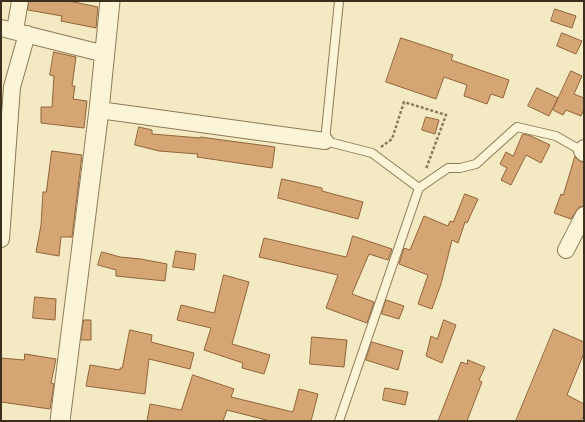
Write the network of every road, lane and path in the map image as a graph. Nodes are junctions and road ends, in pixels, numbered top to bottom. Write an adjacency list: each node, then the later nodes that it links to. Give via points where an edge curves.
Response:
1 (20, 1): 4 (street)
2 (110, 1): 5 (street)
3 (339, 1): 7 (lane)
4 (14, 31): 5 (street); 12 (street)
5 (105, 54): 6 (street)
6 (100, 110): 7 (street); 14 (street)
7 (325, 141): 9 (lane)
8 (583, 151): 10 (lane, via 556,136 517,127 476,164 448,168)
9 (372, 153): 10 (lane); 10 (path, via 392,139 404,102 446,115)
10 (419, 188): 15 (lane)
11 (584, 215): 13 (street)
12 (1, 239)
13 (566, 250)
14 (60, 421)
15 (339, 421)

